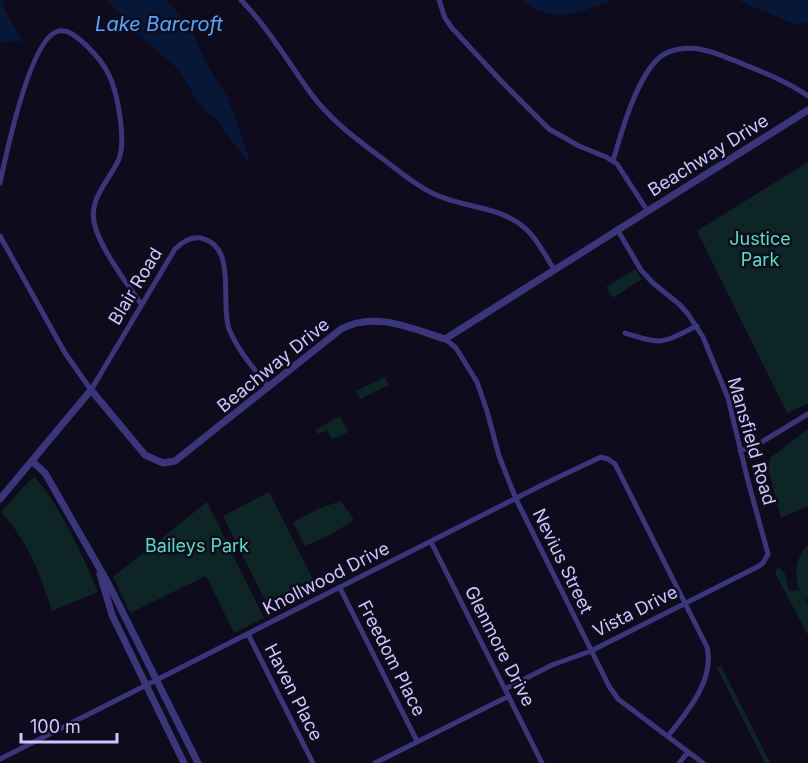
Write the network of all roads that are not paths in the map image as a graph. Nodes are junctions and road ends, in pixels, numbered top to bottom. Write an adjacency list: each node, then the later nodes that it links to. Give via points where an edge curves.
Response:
1 (241, 0): 10 (street, via 267,28 331,117 433,194 501,213 521,225)
2 (439, 0): 5 (street, via 445,18 460,39 538,119 558,135)
3 (808, 96): 5 (street, via 791,85 708,51 673,50 659,58 645,75)
4 (808, 110): 7 (street, Beachway Drive)
5 (613, 161): 7 (street, via 623,170)
6 (0, 183): 11 (street, via 18,108 46,41 62,31 75,36 101,61 112,81 123,145 96,200 93,215 106,248)
7 (647, 210): 8 (street, Beachway Drive)
8 (617, 229): 10 (street, Beachway Drive); 12 (street, Mansfield Road, via 648,279 679,304)
9 (0, 236): 16 (street, Beachway Drive, via 65,353)
10 (554, 269): 14 (street, Beachway Drive)
11 (141, 304): 15 (street, Blair Road, via 175,249 193,238 208,240 219,250 224,264 229,329 238,348); 16 (street, Blair Road)
12 (697, 326): 13 (street, via 659,343); 18 (street, Mansfield Road, via 728,398)
13 (625, 333)
14 (445, 339): 15 (street, Beachway Drive, via 389,322 359,321 341,329); 20 (street, Nevius Street, via 456,348 482,395)
15 (268, 387): 16 (street, Beachway Drive, via 180,459 162,463 145,455)
16 (91, 390): 19 (street, Blair Road)
17 (808, 414): 18 (street)
18 (740, 451): 23 (street, Mansfield Road)
19 (32, 461): 21 (street, Blair Road); 24 (street, via 45,473)
20 (516, 499): 22 (street, Knollwood Drive); 26 (street, Knollwood Drive, via 597,458 615,464); 28 (street, Nevius Street)
21 (0, 500)
22 (431, 542): 25 (street, Knollwood Drive); 31 (street, Glenmore Drive)
23 (768, 550): 26 (street, Vista Drive, via 767,558 759,566)
24 (98, 566): 29 (street); 30 (street, via 112,615)
25 (340, 588): 27 (street, Knollwood Drive); 34 (street, Freedom Place)
26 (685, 603): 28 (street, Vista Drive); 33 (street, via 707,647 709,662 695,701)
27 (248, 634): 29 (street, Knollwood Drive); 39 (street, Haven Place)
28 (591, 651): 31 (street, Vista Drive); 33 (street, Nevius Street, via 618,699)
29 (156, 681): 30 (street, Knollwood Drive); 38 (street)
30 (145, 686): 36 (street, Knollwood Drive); 37 (street)
31 (505, 689): 32 (street, Glenmore Drive)
32 (509, 696): 34 (street); 41 (street, Glenmore Drive)
33 (668, 736): 35 (street, Nevius Street)
34 (417, 741): 40 (street)
35 (688, 752): 42 (street); 43 (street, Nevius Street)
36 (0, 759)
37 (184, 763)
38 (198, 763)
39 (314, 763)
40 (375, 763)
41 (542, 763)
42 (679, 763)
43 (702, 763)

